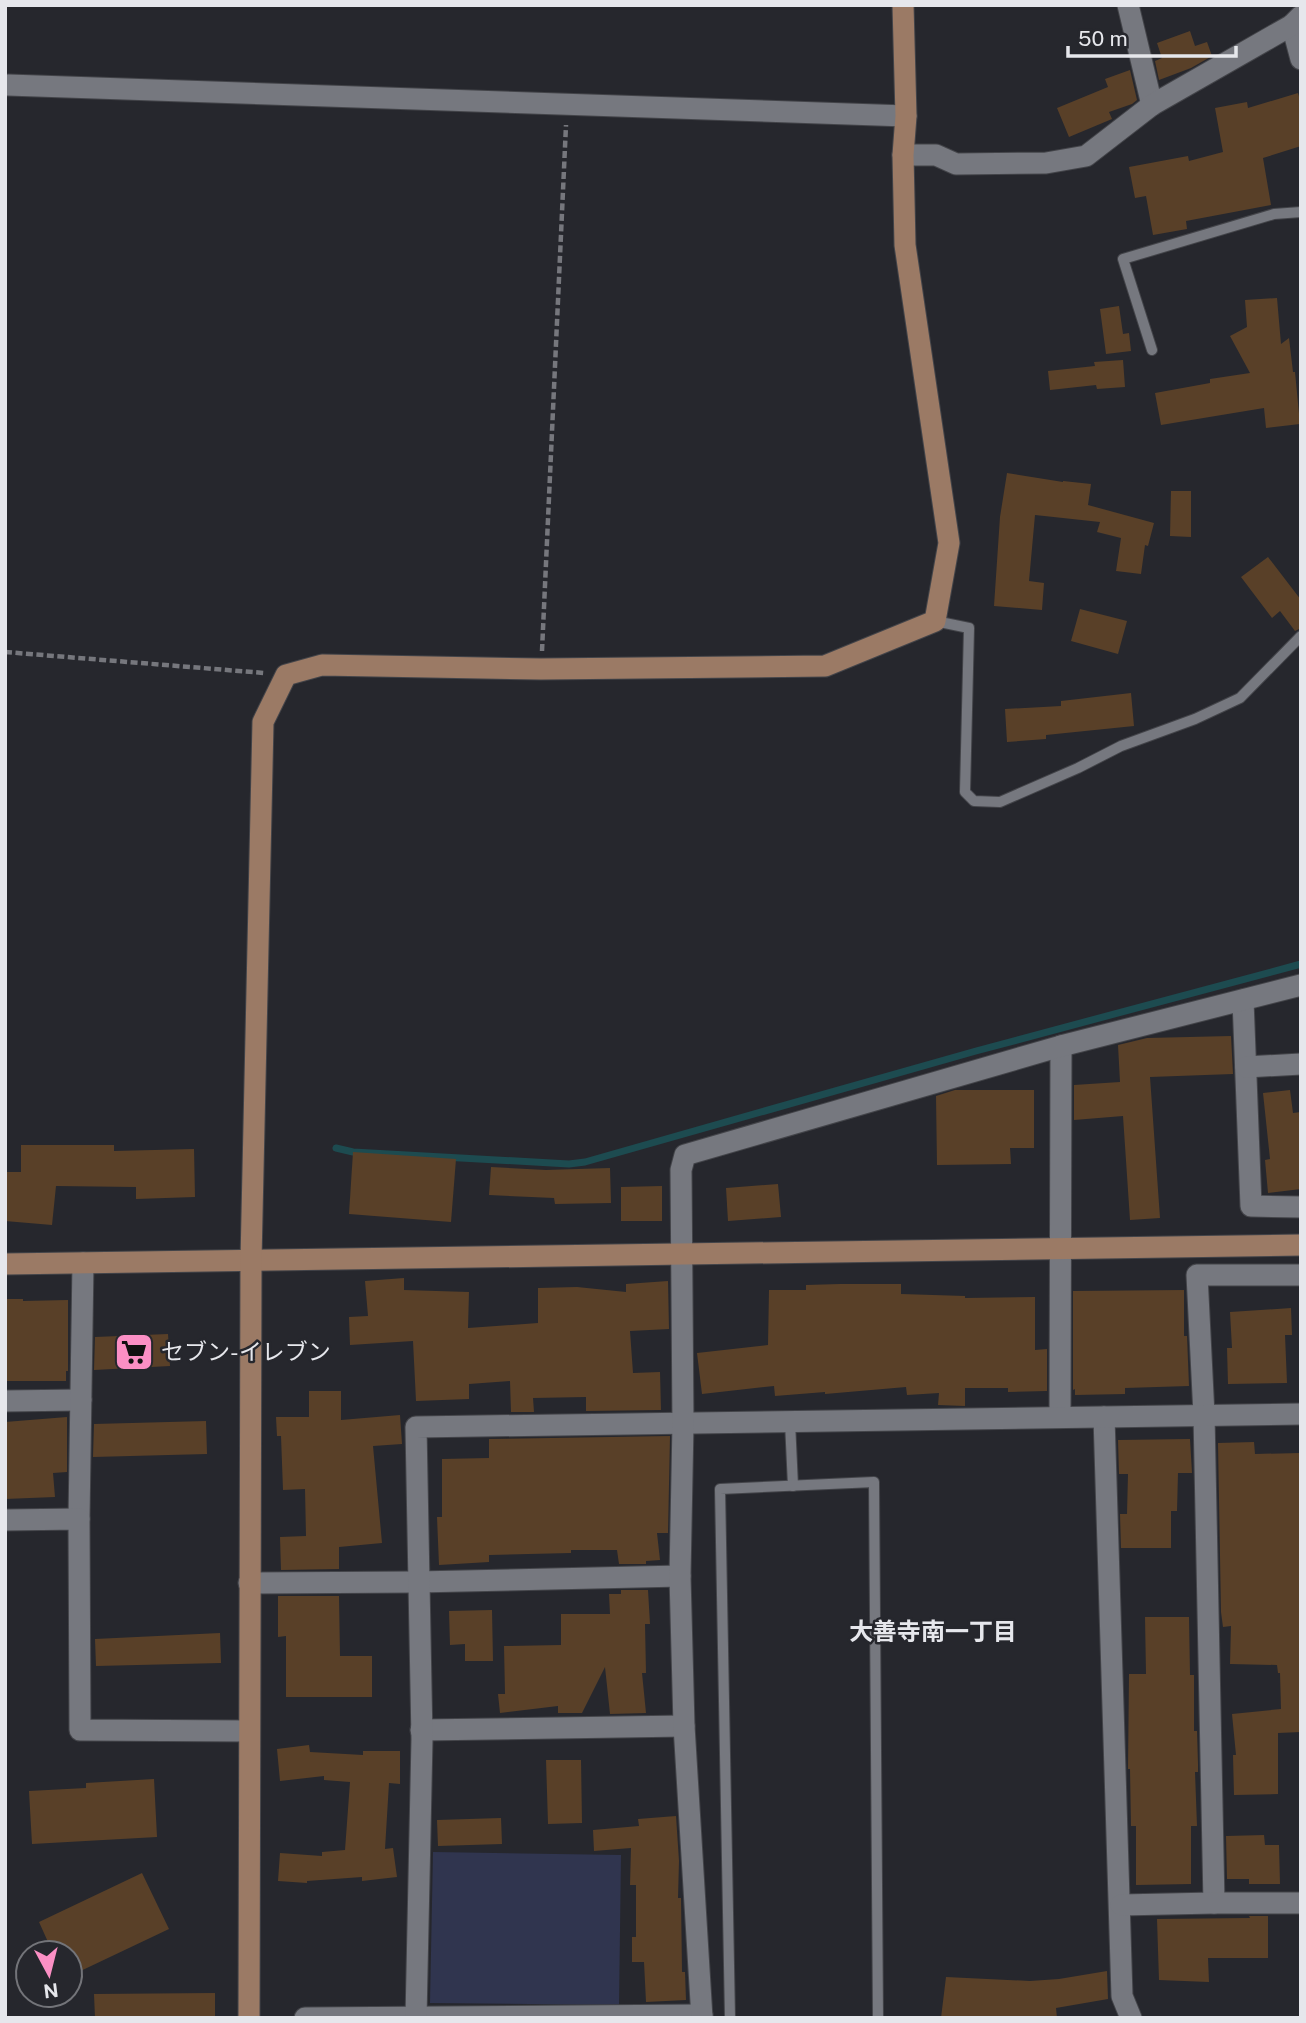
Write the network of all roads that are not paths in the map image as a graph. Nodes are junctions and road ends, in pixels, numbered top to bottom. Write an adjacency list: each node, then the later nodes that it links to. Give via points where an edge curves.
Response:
1 (903, 5): 7 (street)
2 (1128, 5): 6 (street)
3 (1296, 21): 4 (street); 6 (street)
4 (1301, 58)
5 (8, 85): 7 (street)
6 (1152, 105): 8 (street, via 1086,156 1046,163 956,164 936,155)
7 (906, 116): 8 (street)
8 (903, 155): 11 (street, via 905,245 949,543)
9 (1301, 212): 10 (lane, via 1274,214 1123,259)
10 (1152, 350)
11 (935, 621): 12 (lane, via 969,628 965,792 974,801 1000,802 1240,698); 22 (street, via 825,666 541,670 322,665 286,675 263,722)
12 (1301, 636)
13 (1301, 985): 14 (street)
14 (1243, 1000): 15 (street); 17 (street)
15 (1061, 1046): 20 (street); 21 (street, via 685,1155)
16 (1301, 1064): 17 (street)
17 (1246, 1067): 18 (street, via 1251,1206)
18 (1301, 1206)
19 (1301, 1245): 20 (street)
20 (1061, 1248): 21 (street); 30 (street)
21 (681, 1256): 22 (street); 33 (street)
22 (251, 1261): 23 (street); 39 (street)
23 (83, 1263): 24 (street); 26 (street)
24 (5, 1264)
25 (1301, 1275): 29 (street, via 1197,1275)
26 (81, 1400): 27 (street); 36 (street)
27 (5, 1401)
28 (1301, 1414): 29 (street)
29 (1204, 1415): 31 (street); 43 (street)
30 (1060, 1417): 31 (street); 32 (street)
31 (1104, 1417): 45 (street)
32 (790, 1422): 33 (street); 34 (lane)
33 (683, 1424): 37 (street); 38 (street, via 416,1427)
34 (793, 1486): 50 (lane, via 720,1489); 51 (lane, via 874,1482)
35 (5, 1520): 36 (street)
36 (79, 1520): 42 (street, via 80,1730)
37 (680, 1576): 38 (street); 40 (street)
38 (417, 1582): 39 (street); 41 (street)
39 (249, 1583): 42 (street)
40 (684, 1726): 41 (street); 47 (street)
41 (421, 1730): 46 (street)
42 (249, 1731): 48 (street)
43 (1214, 1903): 44 (street); 45 (street)
44 (1301, 1903)
45 (1121, 1905): 52 (street, via 1122,1996)
46 (416, 2017): 47 (street); 49 (street)
47 (702, 2017)
48 (249, 2018)
49 (305, 2018)
50 (730, 2018)
51 (878, 2018)
52 (1131, 2018)

